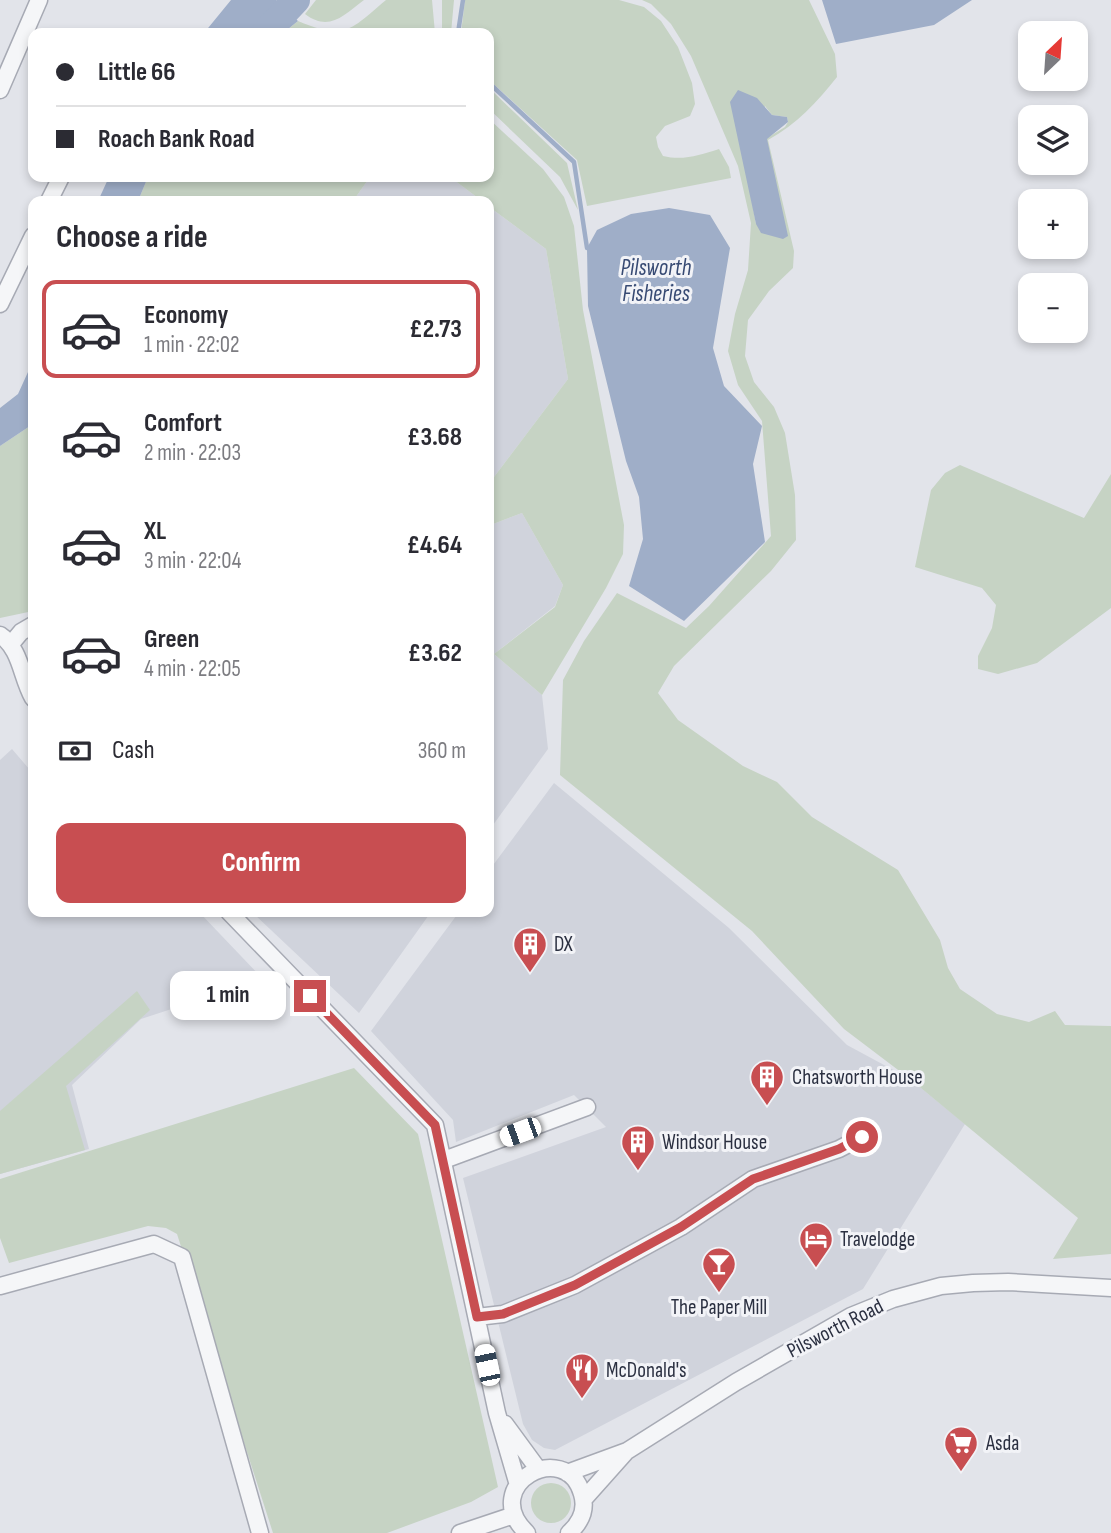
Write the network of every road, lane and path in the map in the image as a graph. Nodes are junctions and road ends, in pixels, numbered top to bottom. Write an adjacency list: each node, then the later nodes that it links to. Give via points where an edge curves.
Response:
1 (39, 0): 2 (street)
2 (2, 82)
3 (28, 246): 4 (street)
4 (0, 304)
5 (28, 628): 6 (street)
6 (5, 640): 7 (street, via 18,658)
7 (28, 688)
8 (234, 917): 11 (street, via 435,1125)
9 (587, 1107): 11 (street)
10 (862, 1137): 14 (street, via 753,1179 681,1227 575,1285 503,1314)
11 (444, 1160): 14 (street)
12 (0, 1286): 22 (street, via 154,1244 181,1257)
13 (1111, 1288): 16 (street, Pilsworth Road, via 974,1283 893,1299 851,1316 747,1375)
14 (477, 1317): 15 (street)
15 (498, 1413): 17 (street); 19 (street)
16 (627, 1451): 18 (street, Pilsworth Road); 20 (street, Pilsworth Road)
17 (538, 1469): 18 (street); 19 (street)
18 (567, 1474): 20 (street)
19 (518, 1485): 21 (street, via 513,1494)
20 (584, 1499): 25 (street, Pilsworth Road, via 582,1517)
21 (514, 1516): 23 (street); 24 (street)
22 (260, 1533)
23 (460, 1533)
24 (527, 1533)
25 (569, 1533)

